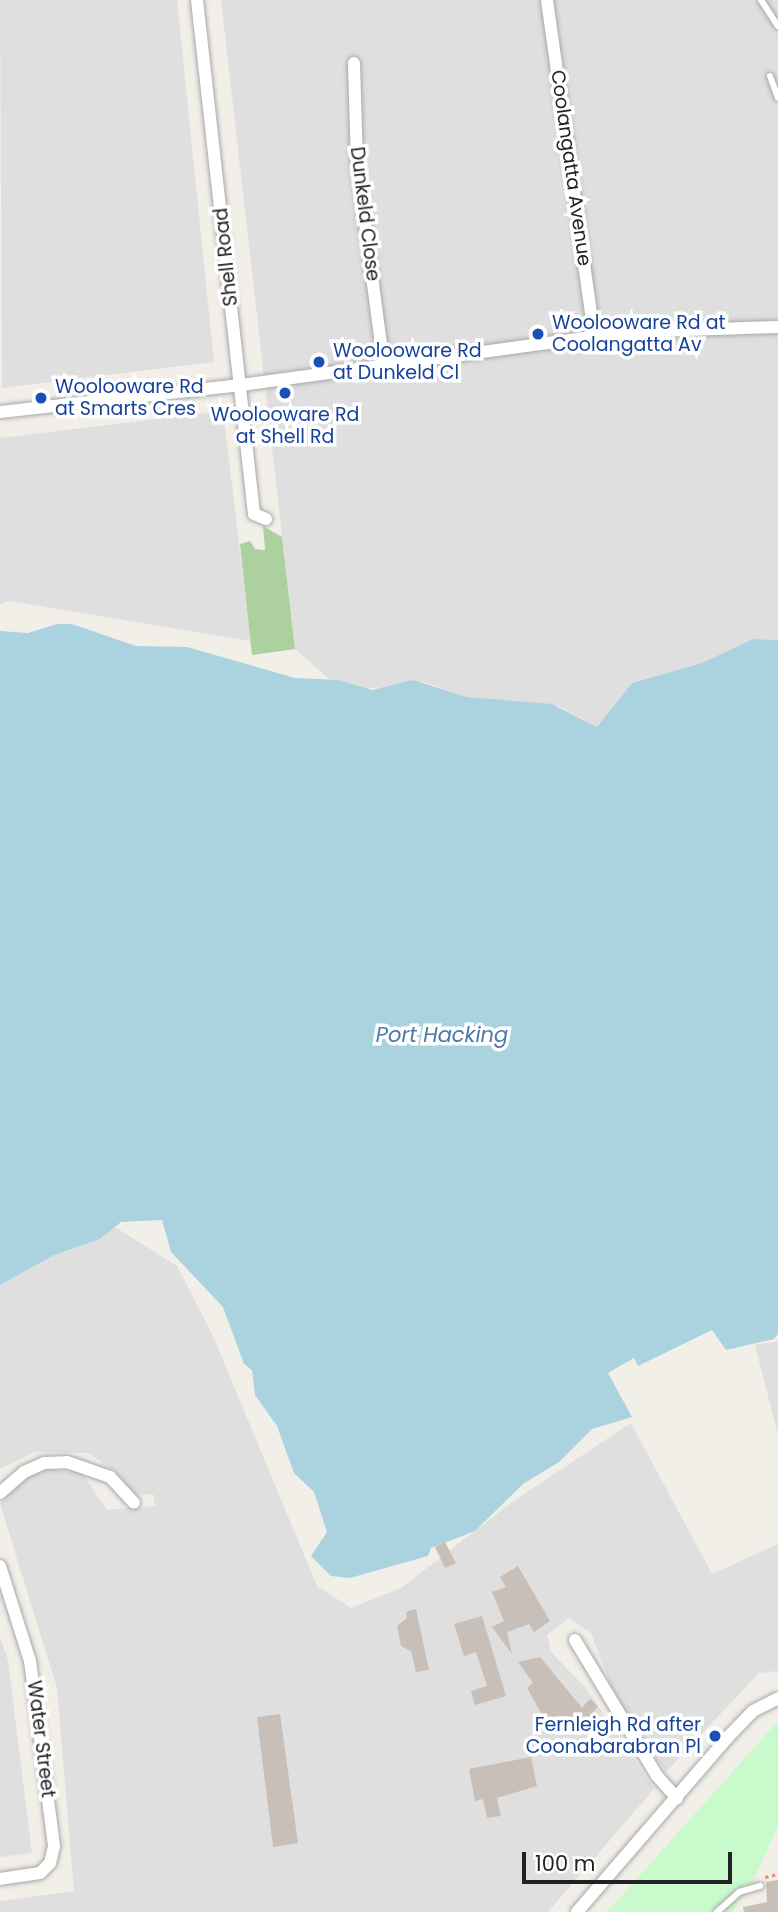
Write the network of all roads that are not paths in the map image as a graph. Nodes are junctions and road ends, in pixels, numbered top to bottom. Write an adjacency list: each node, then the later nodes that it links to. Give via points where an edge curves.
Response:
1 (197, 0): 11 (street, Shell Road)
2 (547, 0): 9 (street, Coolangatta Avenue)
3 (761, 0): 4 (lane)
4 (778, 26)
5 (354, 63): 10 (street, Dunkeld Close, via 357,164)
6 (770, 76): 7 (lane)
7 (778, 98)
8 (778, 327): 9 (street, via 704,327)
9 (594, 336): 10 (street)
10 (384, 366): 11 (street)
11 (241, 385): 12 (street); 13 (street, Shell Road)
12 (0, 412)
13 (255, 516)
14 (0, 1493): 15 (street, via 24,1472 44,1463 67,1462 110,1477)
15 (134, 1503)
16 (0, 1566): 20 (street, Water Street, via 30,1661 54,1846 50,1863 40,1873)
17 (575, 1640): 19 (street, via 657,1776)
18 (778, 1698): 19 (street, via 753,1712)
19 (677, 1798): 22 (street)
20 (0, 1879)
21 (760, 1886): 23 (lane, via 739,1892)
22 (577, 1912)
23 (718, 1912)

